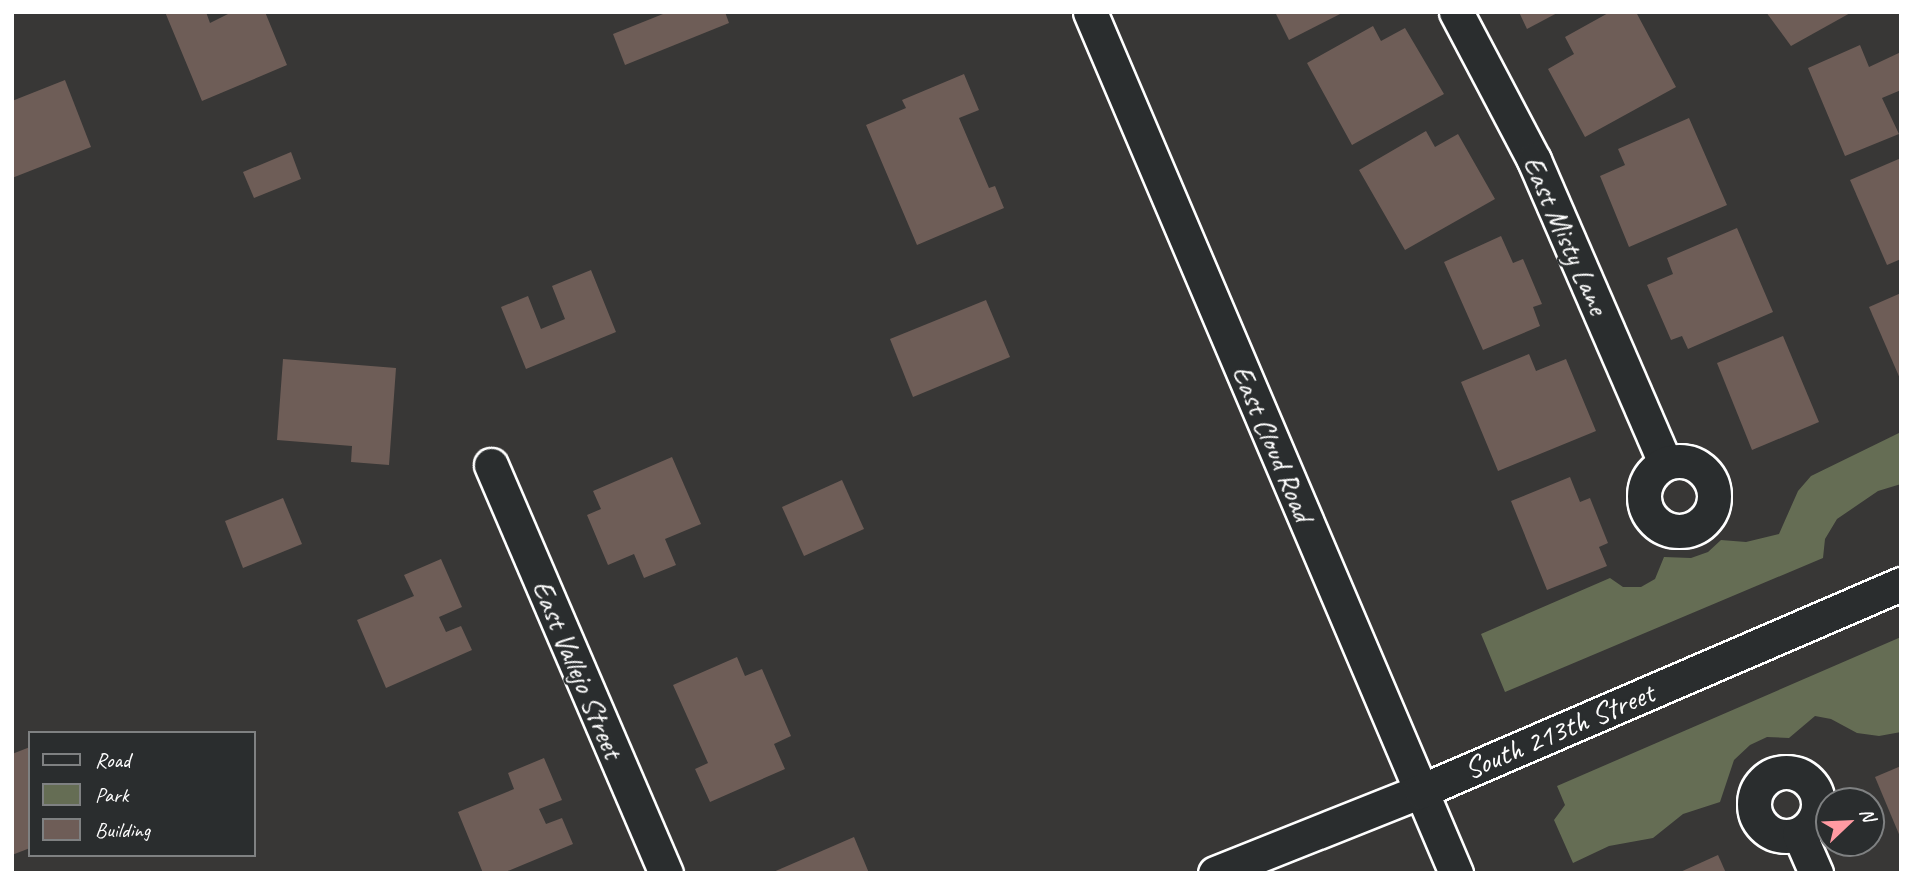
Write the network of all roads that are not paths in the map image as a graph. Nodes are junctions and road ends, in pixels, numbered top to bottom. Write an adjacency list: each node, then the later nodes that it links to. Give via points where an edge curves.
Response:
1 (1090, 12): 6 (street, East Cloud Road)
2 (1456, 12): 3 (street, East Misty Lane, via 1534,160)
3 (1665, 463)
4 (491, 465): 8 (street, East Vallejo Street)
5 (1901, 584): 6 (street, South 213th Street)
6 (1421, 791): 9 (street, South 213th Street); 10 (street, East Cloud Road)
7 (1799, 834): 11 (street)
8 (666, 873)
9 (1215, 873)
10 (1456, 873)
11 (1816, 873)

